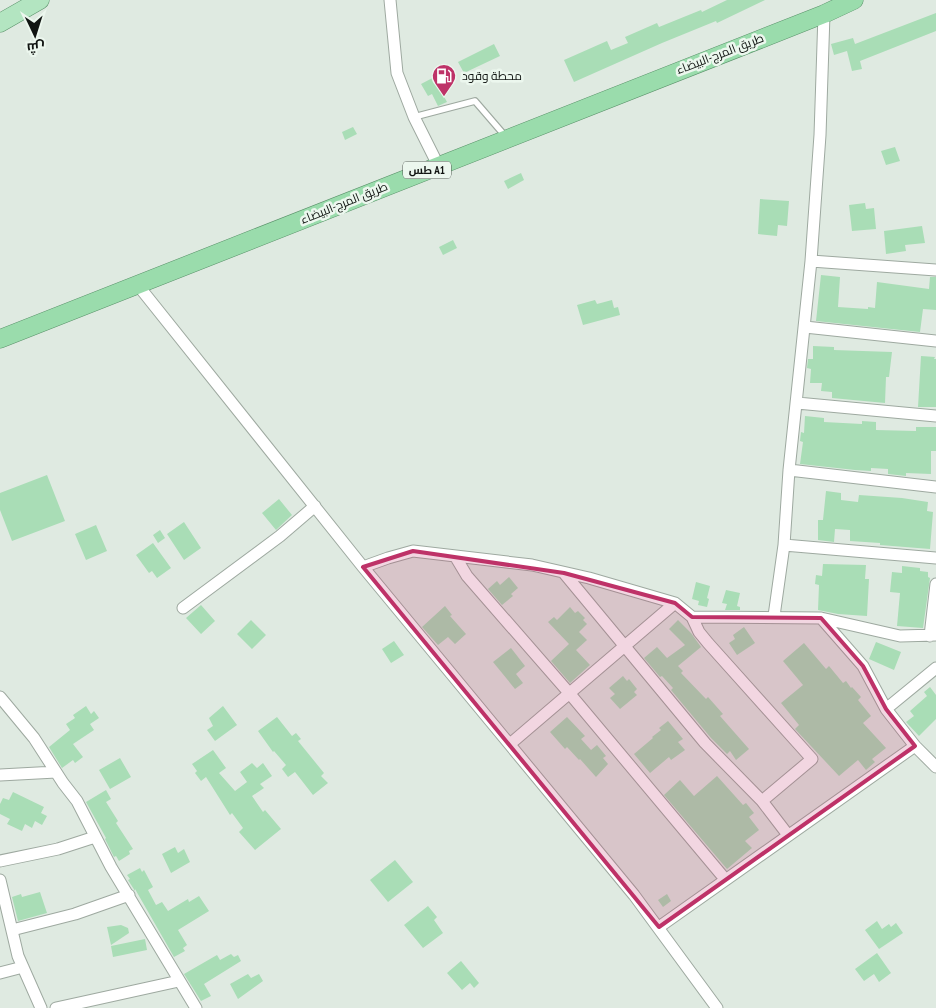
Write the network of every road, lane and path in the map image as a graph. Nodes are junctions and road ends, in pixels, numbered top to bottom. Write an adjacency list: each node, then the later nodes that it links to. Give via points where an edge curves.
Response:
1 (40, 0): 5 (main road)
2 (390, 0): 6 (street, via 397,73)
3 (854, 0): 4 (highway, طريق المرج-البيضاء / طس A1)
4 (824, 14): 7 (highway, طريق المرج-البيضاء / طس A1); 9 (street)
5 (0, 23)
6 (414, 117): 7 (lane, via 475,101); 8 (street)
7 (506, 138): 8 (highway, طريق المرج-البيضاء / طس A1)
8 (438, 165): 11 (highway, طريق المرج-البيضاء / طس A1)
9 (811, 261): 10 (street); 12 (street)
10 (936, 270)
11 (137, 284): 13 (highway, طريق المرج-البيضاء / طس A1); 19 (street)
12 (805, 327): 14 (street); 15 (street)
13 (0, 339)
14 (936, 341)
15 (797, 403): 16 (street); 17 (street)
16 (936, 416)
17 (789, 470): 18 (street); 20 (street)
18 (936, 487)
19 (315, 506): 23 (street); 27 (street)
20 (784, 545): 22 (street); 29 (street)
21 (455, 556): 23 (street, via 413,551); 24 (street, via 532,565); 34 (street, via 467,576)
22 (936, 558)
23 (363, 567): 37 (street)
24 (564, 573): 26 (street); 32 (street)
25 (936, 584): 31 (street)
26 (675, 603): 28 (street); 32 (street)
27 (183, 608)
28 (692, 616): 29 (street); 42 (street, via 708,643 812,758)
29 (774, 616): 30 (street)
30 (820, 618): 31 (street, via 900,636); 36 (street, via 863,666)
31 (933, 636)
32 (625, 647): 34 (street); 42 (street, via 705,743)
33 (936, 668): 36 (street)
34 (570, 694): 37 (street); 47 (street)
35 (0, 697): 40 (street, via 34,738)
36 (886, 709): 38 (street)
37 (510, 744): 49 (street)
38 (915, 746): 39 (street); 43 (street)
39 (936, 767)
40 (56, 772): 41 (street); 44 (street, via 77,801)
41 (0, 775)
42 (762, 801): 43 (street)
43 (788, 835): 47 (street)
44 (95, 837): 45 (street, via 58,849); 48 (street)
45 (0, 860)
46 (0, 880): 50 (street)
47 (725, 880): 49 (street)
48 (128, 895): 50 (street, via 75,914); 53 (street)
49 (659, 927): 57 (street)
50 (12, 930): 51 (street)
51 (23, 967): 52 (street); 54 (street)
52 (0, 973)
53 (179, 981): 55 (street); 56 (street)
54 (41, 1008)
55 (56, 1008)
56 (196, 1008)
57 (717, 1008)

